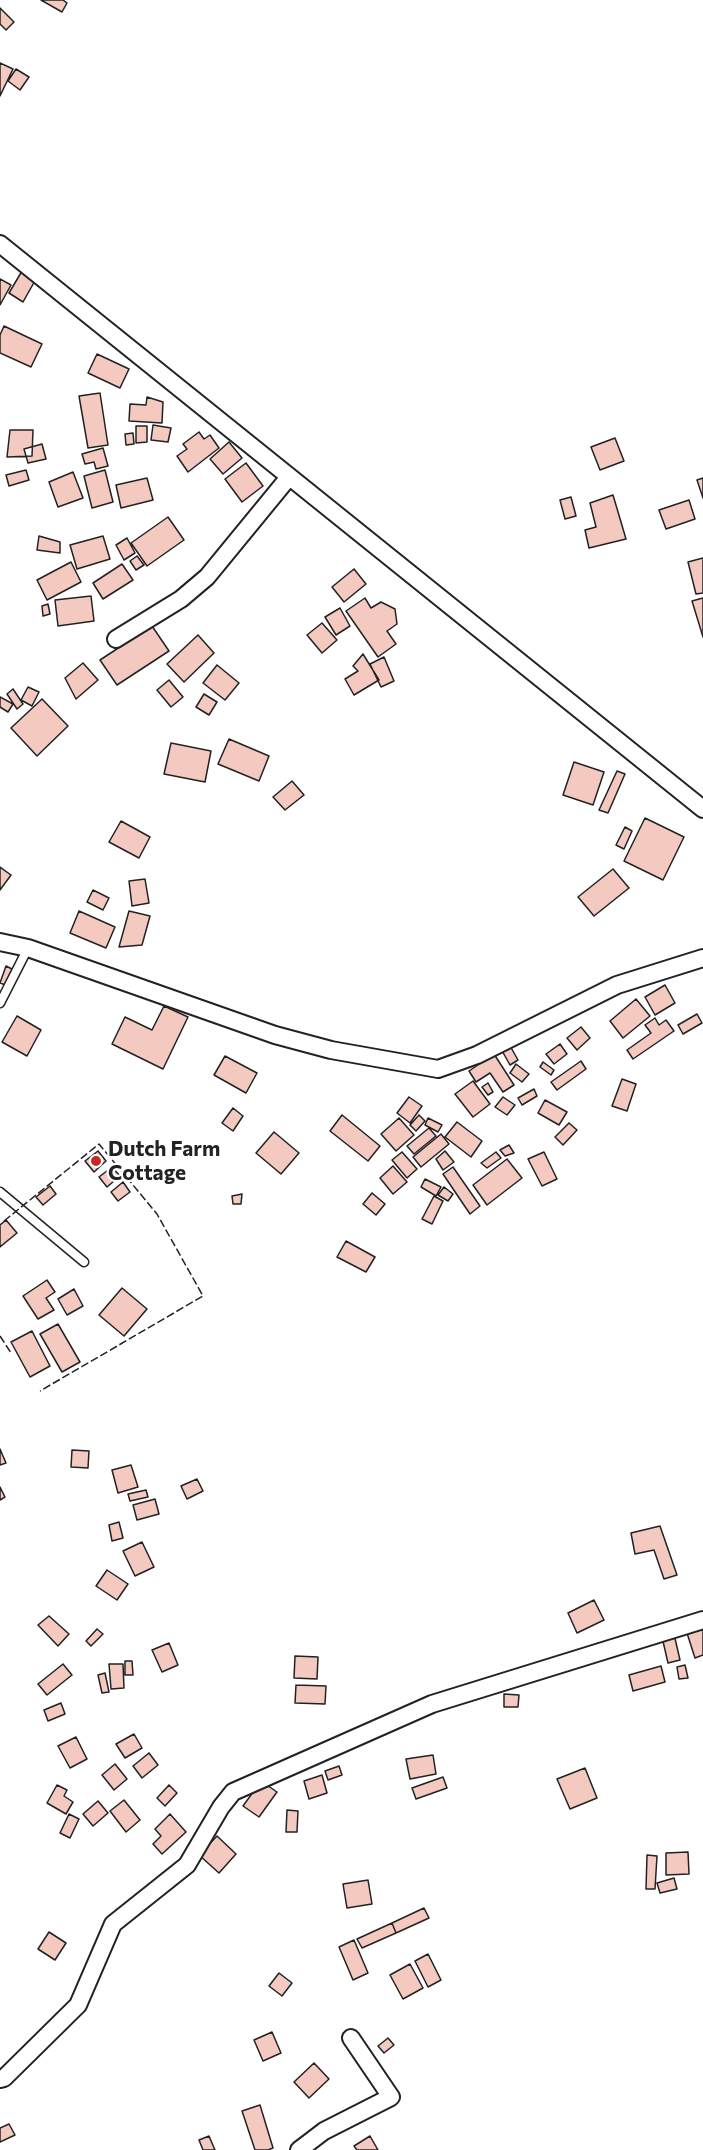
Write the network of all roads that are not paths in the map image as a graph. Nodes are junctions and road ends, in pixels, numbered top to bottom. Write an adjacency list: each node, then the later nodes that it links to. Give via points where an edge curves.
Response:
1 (0, 244): 2 (street)
2 (289, 477): 3 (street, via 207,577 181,599); 4 (street)
3 (116, 639)
4 (703, 809)
5 (0, 942): 6 (street)
6 (28, 948): 7 (street, via 275,1035 332,1050 438,1069 477,1055 617,985); 8 (lane)
7 (703, 958)
8 (0, 1003)
9 (0, 1192): 10 (lane)
10 (84, 1262)
11 (702, 1618): 13 (street, via 432,1704 233,1792 187,1864 113,1924 78,2005)
12 (351, 2038): 14 (street, via 391,2097 324,2131)
13 (0, 2079)
14 (299, 2150)

